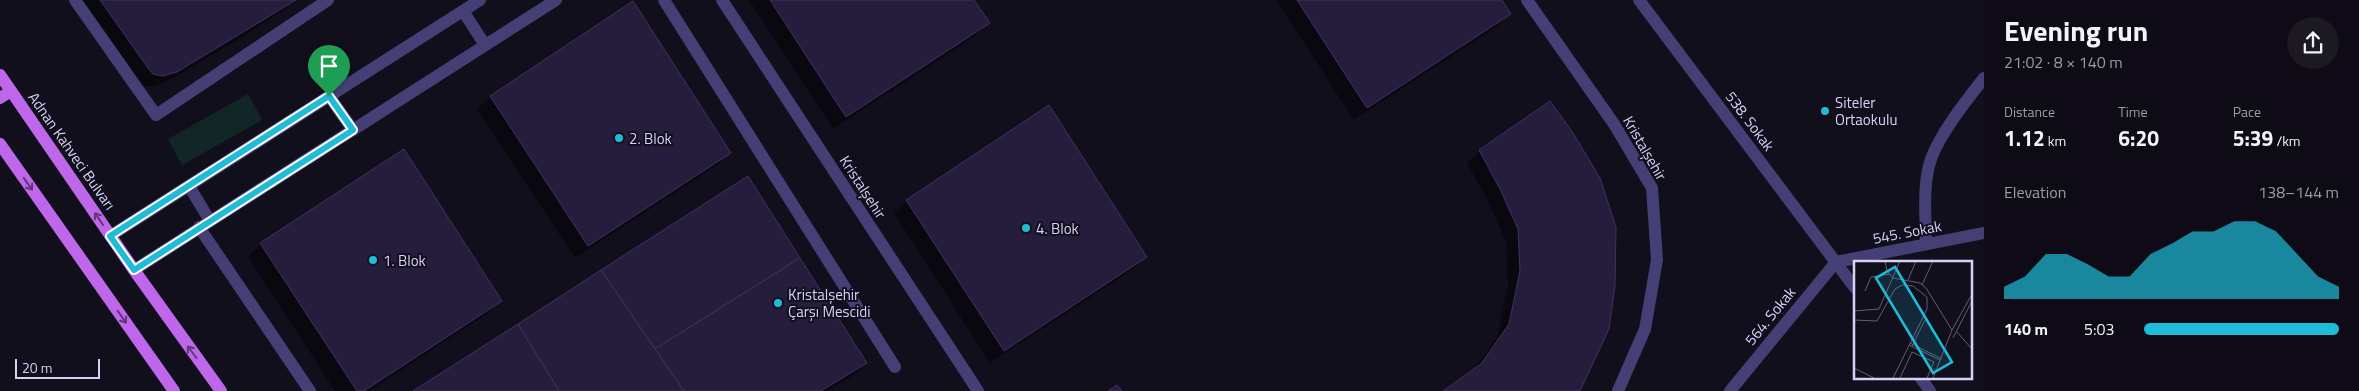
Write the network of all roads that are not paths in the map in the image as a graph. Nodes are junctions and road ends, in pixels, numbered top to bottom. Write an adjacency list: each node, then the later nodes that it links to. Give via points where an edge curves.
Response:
1 (75, 0): 2 (street, via 156,115)
2 (328, 0)
3 (480, 0): 9 (street)
4 (556, 0): 10 (street)
5 (664, 0): 26 (street)
6 (722, 0): 31 (street, Kristalşehir)
7 (1527, 0): 32 (street, Kristalşehir, via 1614,124 1652,188 1657,260 1645,329)
8 (1639, 0): 23 (street, 538. Sokak)
9 (463, 11): 10 (street); 14 (street)
10 (485, 45): 15 (street)
11 (0, 75): 13 (main road, Adnan Kahveci Bulvarı)
12 (1984, 78): 22 (street, via 1960,110 1931,159 1927,179)
13 (5, 94): 21 (main road, Adnan Kahveci Bulvarı, one-way to 13)
14 (329, 96): 15 (street); 17 (street)
15 (353, 130): 18 (street)
16 (0, 144): 28 (main road, one-way to 28)
17 (189, 186): 18 (street); 21 (street)
18 (210, 220): 19 (street)
19 (199, 228): 24 (street); 30 (street)
20 (1984, 233): 22 (street, 545. Sokak)
21 (110, 236): 24 (main road, Adnan Kahveci Bulvarı)
22 (1926, 244): 23 (street, 545. Sokak)
23 (1836, 262): 25 (street, 538. Sokak); 33 (street, 564. Sokak)
24 (134, 270): 29 (main road, Adnan Kahveci Bulvarı, one-way to 24)
25 (1854, 287)
26 (896, 367)
27 (1921, 378): 34 (street)
28 (174, 391)
29 (221, 391)
30 (310, 391)
31 (978, 391)
32 (1618, 391)
33 (1730, 391)
34 (1930, 391)

